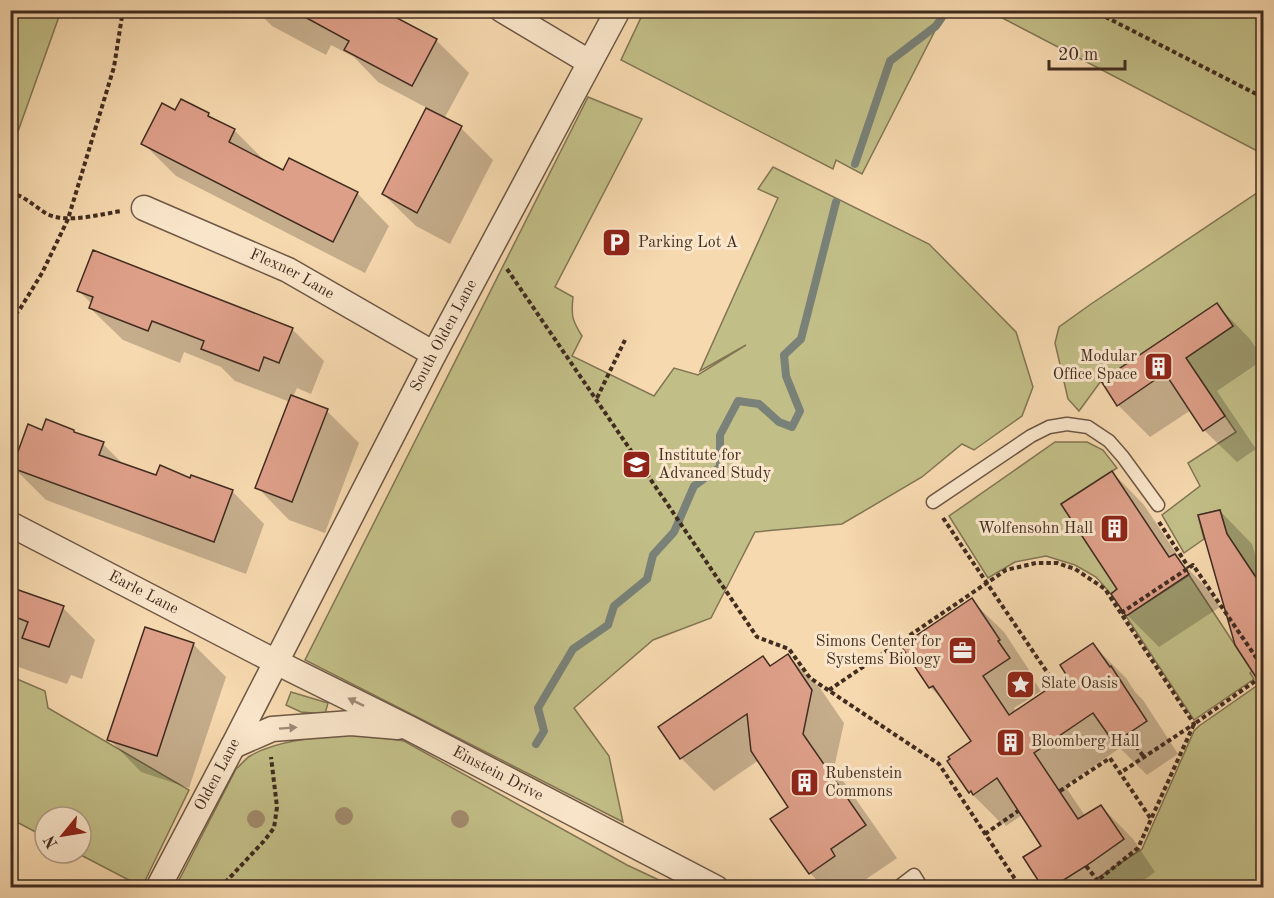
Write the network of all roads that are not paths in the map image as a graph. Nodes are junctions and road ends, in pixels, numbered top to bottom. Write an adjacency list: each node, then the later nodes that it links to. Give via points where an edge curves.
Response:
1 (502, 10): 3 (street)
2 (618, 10): 3 (street, South Olden Lane)
3 (589, 62): 5 (street, South Olden Lane)
4 (144, 208): 5 (street, Flexner Lane, via 288,270)
5 (434, 354): 9 (street, South Olden Lane)
6 (933, 502): 7 (lane, via 1031,436 1067,424 1088,427 1109,441 1123,456)
7 (1156, 510)
8 (10, 524): 9 (street, Earle Lane)
9 (276, 662): 10 (street, Einstein Drive, one-way to 9); 11 (street, Olden Lane)
10 (409, 728): 11 (street, one-way to 10, via 272,729 351,723); 13 (street, Einstein Drive)
11 (233, 746): 12 (street, Olden Lane)
12 (158, 888)
13 (716, 888)
14 (897, 888): 15 (lane, via 914,875)
15 (922, 888)

